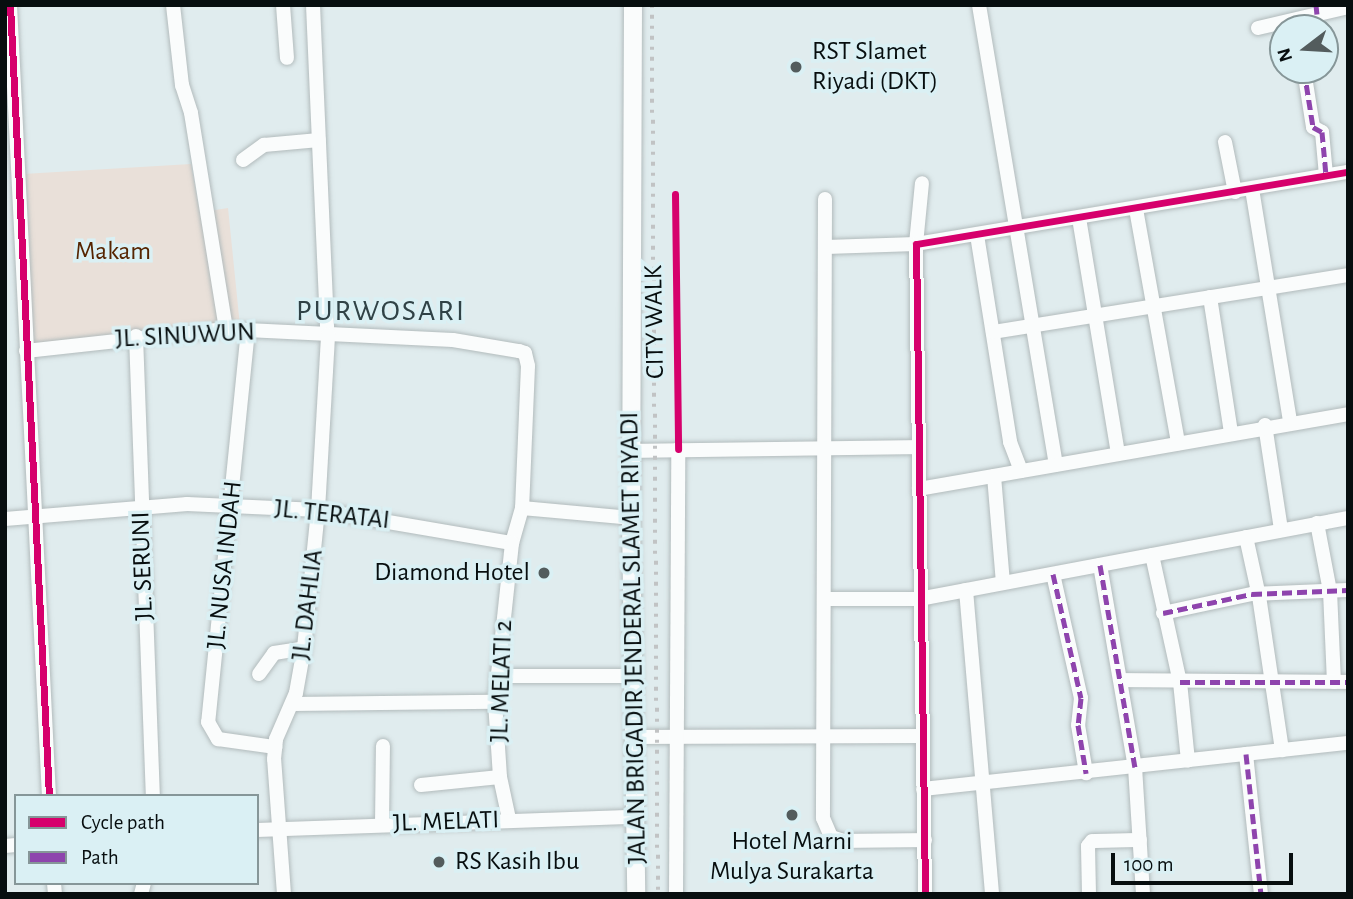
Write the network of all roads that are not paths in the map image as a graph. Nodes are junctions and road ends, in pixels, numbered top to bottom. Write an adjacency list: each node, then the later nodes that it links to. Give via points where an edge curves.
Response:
1 (10, 5): 15 (street)
2 (173, 5): 35 (street, via 182,85 191,113)
3 (282, 5): 11 (street)
4 (313, 5): 13 (street, JL. DAHLIA)
5 (633, 5): 49 (main road, JALAN BRIGADIR JENDERAL SLAMET RIYADI)
6 (979, 5): 25 (street)
7 (1348, 7): 8 (street)
8 (1316, 10)
9 (1269, 27): 10 (street)
10 (1258, 28)
11 (287, 58)
12 (1306, 84): 18 (street, via 1313,127 1322,132)
13 (320, 140): 16 (street, via 264,145); 38 (street, JL. DAHLIA)
14 (1225, 142): 21 (street)
15 (10, 156): 40 (street)
16 (243, 160)
17 (1348, 172): 18 (street)
18 (1326, 175): 20 (street)
19 (922, 183): 27 (street)
20 (1252, 188): 21 (street); 30 (street)
21 (1235, 192): 23 (street)
22 (825, 199): 28 (street)
23 (1136, 209): 24 (street); 32 (street)
24 (1079, 218): 25 (street); 33 (street)
25 (1017, 229): 26 (street); 34 (street)
26 (977, 235): 27 (street); 37 (street)
27 (916, 244): 28 (street); 47 (street)
28 (826, 247): 46 (street)
29 (1348, 275): 30 (street)
30 (1270, 287): 31 (street); 42 (street)
31 (1210, 297): 32 (street); 44 (street)
32 (1153, 305): 33 (street); 45 (street)
33 (1094, 314): 34 (street); 50 (street)
34 (1032, 325): 37 (street); 51 (street)
35 (226, 329): 36 (street, JL. SINUWUN); 39 (street, JL. SINUWUN)
36 (248, 330): 38 (street, JL. SINUWUN); 56 (street, JL. NUSA INDAH)
37 (993, 332): 52 (street, via 1010,442)
38 (327, 333): 57 (street, JL. SINUWUN, via 453,340 525,353); 58 (street, JL. DAHLIA)
39 (136, 336): 40 (street, JL. SINUWUN); 55 (street, JL. SERUNI)
40 (26, 351): 59 (street)
41 (1348, 414): 42 (street)
42 (1290, 422): 43 (street)
43 (1265, 425): 44 (street); 64 (street)
44 (1231, 432): 45 (street)
45 (1178, 443): 50 (street)
46 (825, 447): 47 (street); 48 (street); 75 (street)
47 (917, 447): 54 (street)
48 (678, 449): 49 (street); 90 (street)
49 (632, 450): 60 (main road, JALAN BRIGADIR JENDERAL SLAMET RIYADI)
50 (1118, 454): 51 (street)
51 (1056, 465): 52 (street)
52 (1020, 471): 53 (street)
53 (994, 476): 54 (street); 70 (street)
54 (919, 489): 76 (street)
55 (140, 506): 56 (street, JL. TERATAI); 59 (street, JL. TERATAI); 105 (street, JL. SERUNI)
56 (233, 507): 58 (street, JL. TERATAI); 94 (street, JL. NUSA INDAH, via 208,722 218,738)
57 (522, 508): 60 (street); 66 (street)
58 (318, 510): 66 (street, JL. TERATAI); 78 (street, JL. DAHLIA)
59 (36, 516): 62 (street, JL. TERATAI); 104 (street)
60 (631, 518): 81 (main road, JALAN BRIGADIR JENDERAL SLAMET RIYADI)
61 (1348, 518): 63 (street)
62 (5, 519)
63 (1317, 523): 64 (street); 73 (street)
64 (1281, 530): 65 (street)
65 (1246, 537): 67 (street); 74 (street)
66 (512, 543): 80 (street, JL. MELATI 2)
67 (1152, 555): 68 (street); 77 (street)
68 (1100, 565): 69 (street); 82 (street)
69 (1053, 574): 70 (street); 99 (street, via 1081,698 1079,725)
70 (1003, 583): 71 (street)
71 (966, 590): 76 (street); 101 (street)
72 (1348, 590): 73 (street)
73 (1330, 591): 74 (street); 84 (street)
74 (1259, 596): 77 (street); 85 (street)
75 (824, 599): 76 (street); 91 (street)
76 (919, 599): 88 (street)
77 (1163, 613): 83 (street)
78 (304, 648): 79 (street, via 274,653); 87 (street, JL. DAHLIA)
79 (258, 674)
80 (497, 676): 81 (street); 86 (street, JL. MELATI 2)
81 (633, 676): 89 (main road, JALAN BRIGADIR JENDERAL SLAMET RIYADI)
82 (1121, 680): 83 (street); 98 (street)
83 (1180, 682): 85 (street); 97 (street)
84 (1341, 682): 85 (street)
85 (1273, 685): 95 (street)
86 (495, 702): 87 (street); 100 (street, JL. MELATI 2)
87 (292, 704): 94 (street, JL. DAHLIA)
88 (922, 736): 91 (street); 103 (street)
89 (633, 737): 90 (street); 106 (main road, JALAN BRIGADIR JENDERAL SLAMET RIYADI)
90 (674, 738): 91 (street); 115 (street)
91 (823, 739): 111 (street, via 823,818 831,837 855,842)
92 (1348, 743): 95 (street)
93 (383, 746): 108 (street)
94 (275, 747): 109 (street, JL. DAHLIA)
95 (1282, 750): 96 (street)
96 (1246, 754): 97 (street); 120 (street)
97 (1188, 761): 98 (street)
98 (1135, 767): 99 (street); 112 (street)
99 (1086, 773): 101 (street)
100 (500, 777): 102 (street); 107 (street, JL. MELATI 2)
101 (982, 783): 103 (street); 117 (street)
102 (421, 785)
103 (923, 789): 111 (street)
104 (49, 794)
105 (153, 794)
106 (635, 817): 107 (street, JL. MELATI); 114 (main road, JALAN BRIGADIR JENDERAL SLAMET RIYADI)
107 (509, 819): 108 (street, JL. MELATI)
108 (382, 824): 109 (street, JL. MELATI)
109 (278, 829): 110 (street, JL. MELATI); 113 (street, JL. DAHLIA)
110 (259, 830)
111 (925, 840): 116 (street)
112 (1140, 840): 118 (street, via 1092,841 1088,846); 119 (street)
113 (284, 894)
114 (636, 894)
115 (676, 894)
116 (925, 894)
117 (992, 894)
118 (1089, 894)
119 (1143, 894)
120 (1261, 894)

